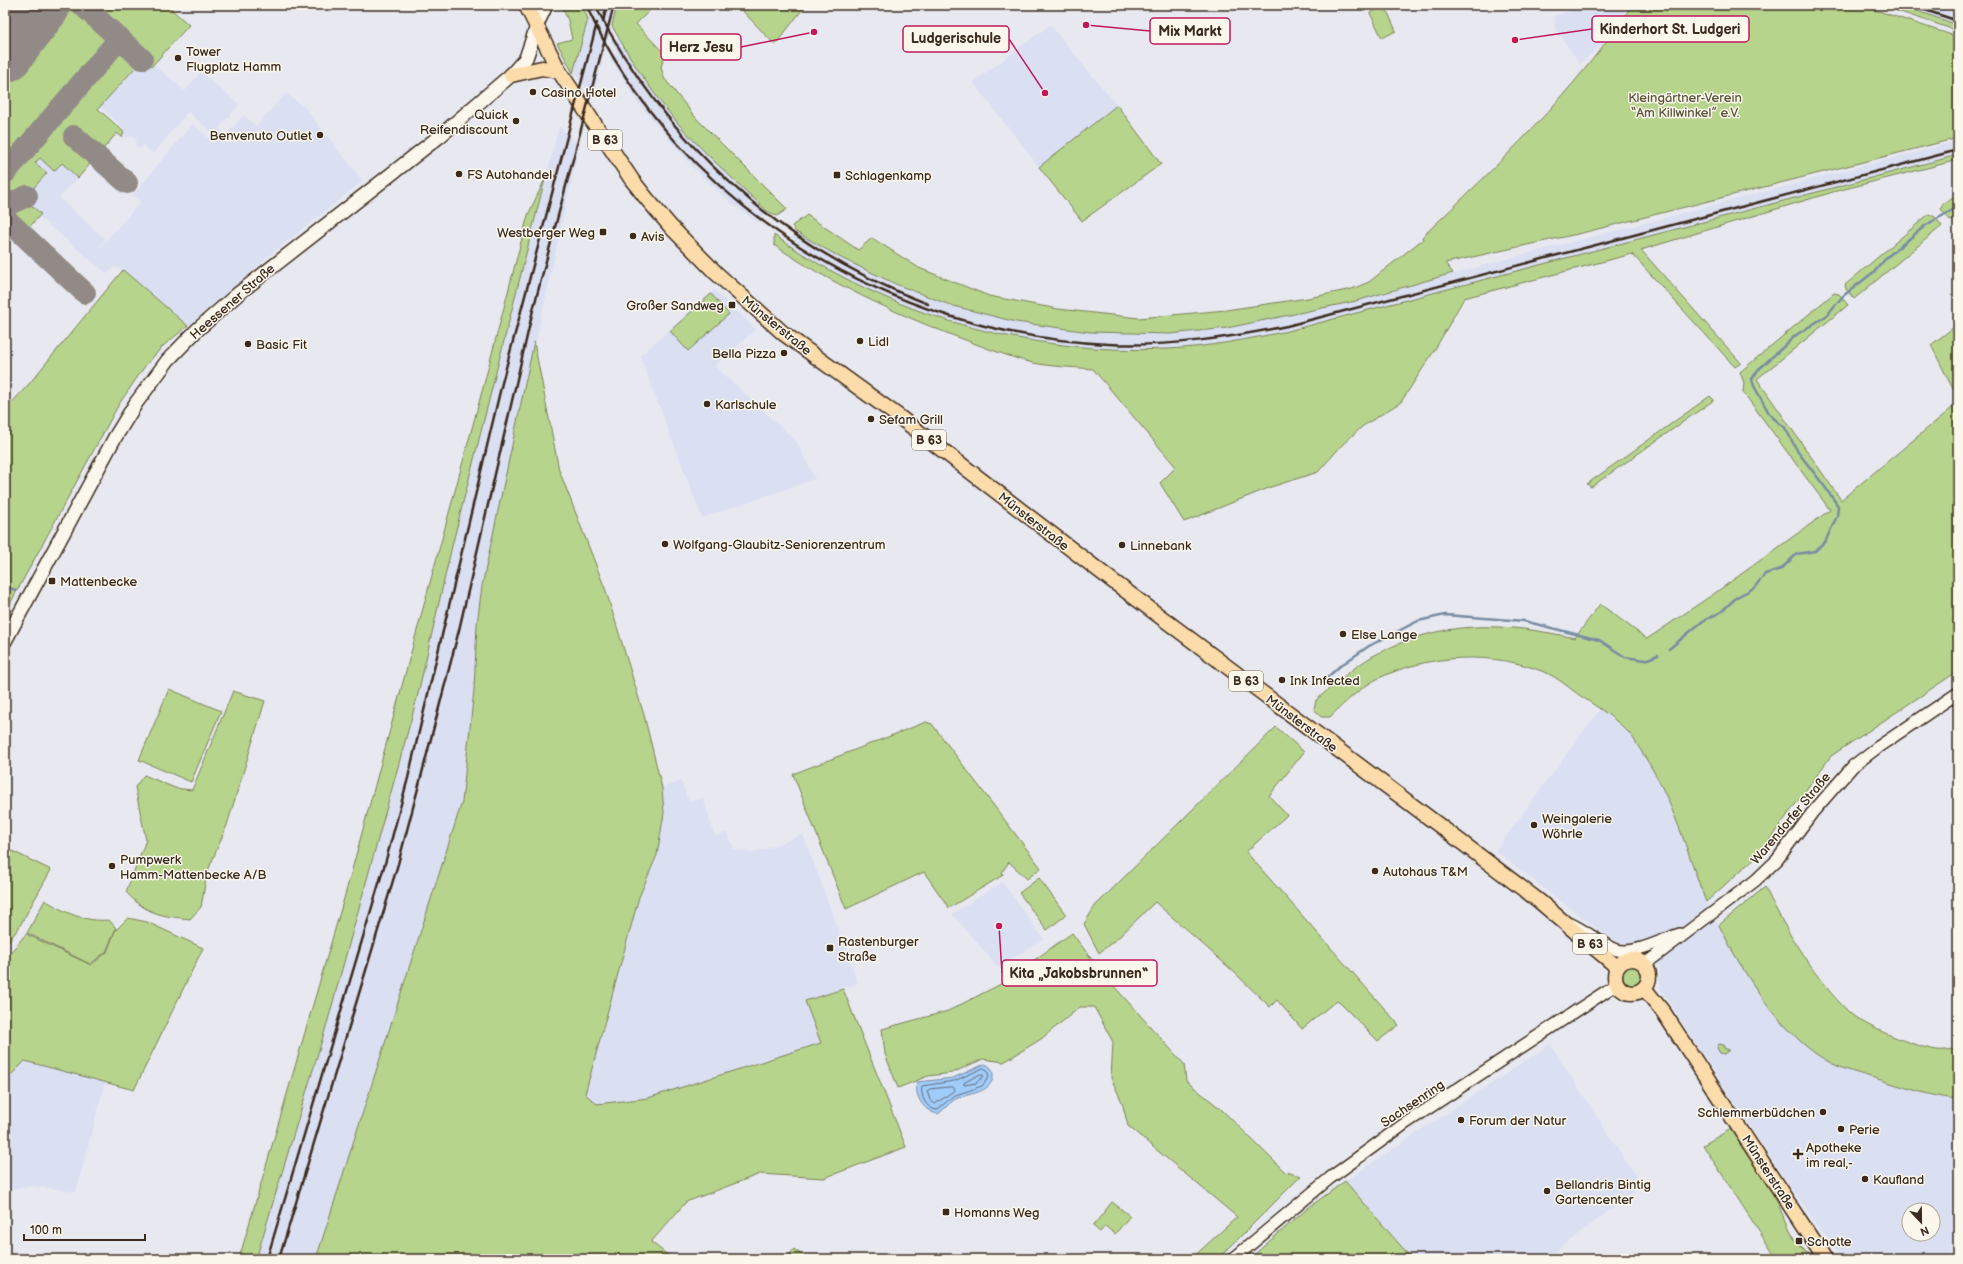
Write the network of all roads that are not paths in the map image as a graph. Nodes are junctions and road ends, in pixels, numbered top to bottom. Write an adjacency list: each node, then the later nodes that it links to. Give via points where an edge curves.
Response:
1 (526, 5): 3 (main road, Münsterstraße / B 63)
2 (546, 5): 3 (main road, Heessener Straße)
3 (537, 29): 4 (main road, Münsterstraße / B 63); 5 (main road, Heessener Straße, via 524,60)
4 (559, 71): 5 (main road, via 542,68); 8 (main road, Münsterstraße / B 63, via 632,180 671,227 716,273 783,333 898,416)
5 (511, 76): 6 (main road, Heessener Straße, via 434,141 239,293 168,360 136,403 114,439)
6 (5, 641)
7 (1958, 693): 9 (street, Warendorfer Straße, via 1853,766 1812,813 1777,860 1756,880)
8 (1563, 921): 9 (street, via 1624,951); 11 (main road, Münsterstraße / B 63)
9 (1688, 932): 10 (street, Warendorfer Straße)
10 (1645, 964): 11 (main road, via 1639,960 1629,959); 13 (main road, via 1649,975)
11 (1618, 967): 12 (main road, via 1615,977)
12 (1617, 984): 13 (main road, via 1628,992 1637,992); 14 (street, Sachsenring, via 1403,1125 1330,1178)
13 (1644, 988): 15 (main road, Münsterstraße, via 1664,1012)
14 (1233, 1259)
15 (1825, 1259)

